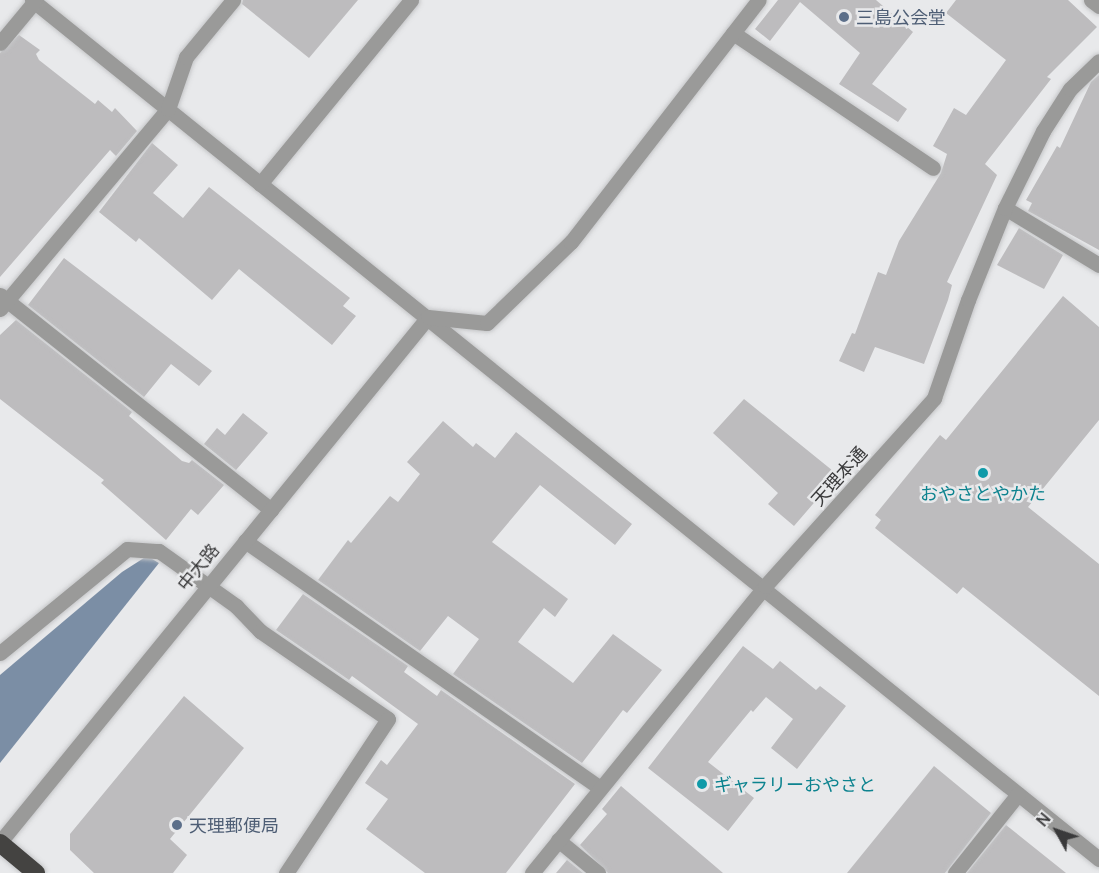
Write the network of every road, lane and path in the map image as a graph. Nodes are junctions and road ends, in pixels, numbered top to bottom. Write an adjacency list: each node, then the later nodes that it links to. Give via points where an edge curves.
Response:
1 (232, 0): 10 (street, via 186,57)
2 (411, 0): 12 (street)
3 (759, 0): 7 (street)
4 (1091, 0): 6 (street)
5 (33, 1): 8 (street); 10 (street)
6 (1099, 6)
7 (733, 33): 11 (street); 16 (street, via 571,242 487,323)
8 (0, 43)
9 (1099, 62): 13 (street, 天理本通, via 1070,89)
10 (168, 108): 12 (street); 15 (street)
11 (933, 168)
12 (260, 184): 16 (street)
13 (1005, 208): 14 (street); 20 (street, 天理本通, via 934,398)
14 (1099, 265)
15 (2, 302): 17 (street)
16 (428, 317): 17 (street, 中大路); 20 (street)
17 (271, 510): 18 (street, 中大路)
18 (245, 541): 19 (street, 中大路); 22 (street)
19 (209, 585): 21 (street, via 159,551 127,549); 25 (street, 中大路); 28 (street, via 260,631 388,719)
20 (765, 586): 22 (street, 天理本通); 23 (street)
21 (0, 653)
22 (600, 788): 24 (street, 天理本通)
23 (1018, 794): 26 (street); 31 (street)
24 (558, 840): 29 (street, 天理本通); 30 (street)
25 (0, 842): 27 (highway)
26 (1099, 859)
27 (36, 873)
28 (286, 873)
29 (532, 873)
30 (598, 873)
31 (955, 873)

